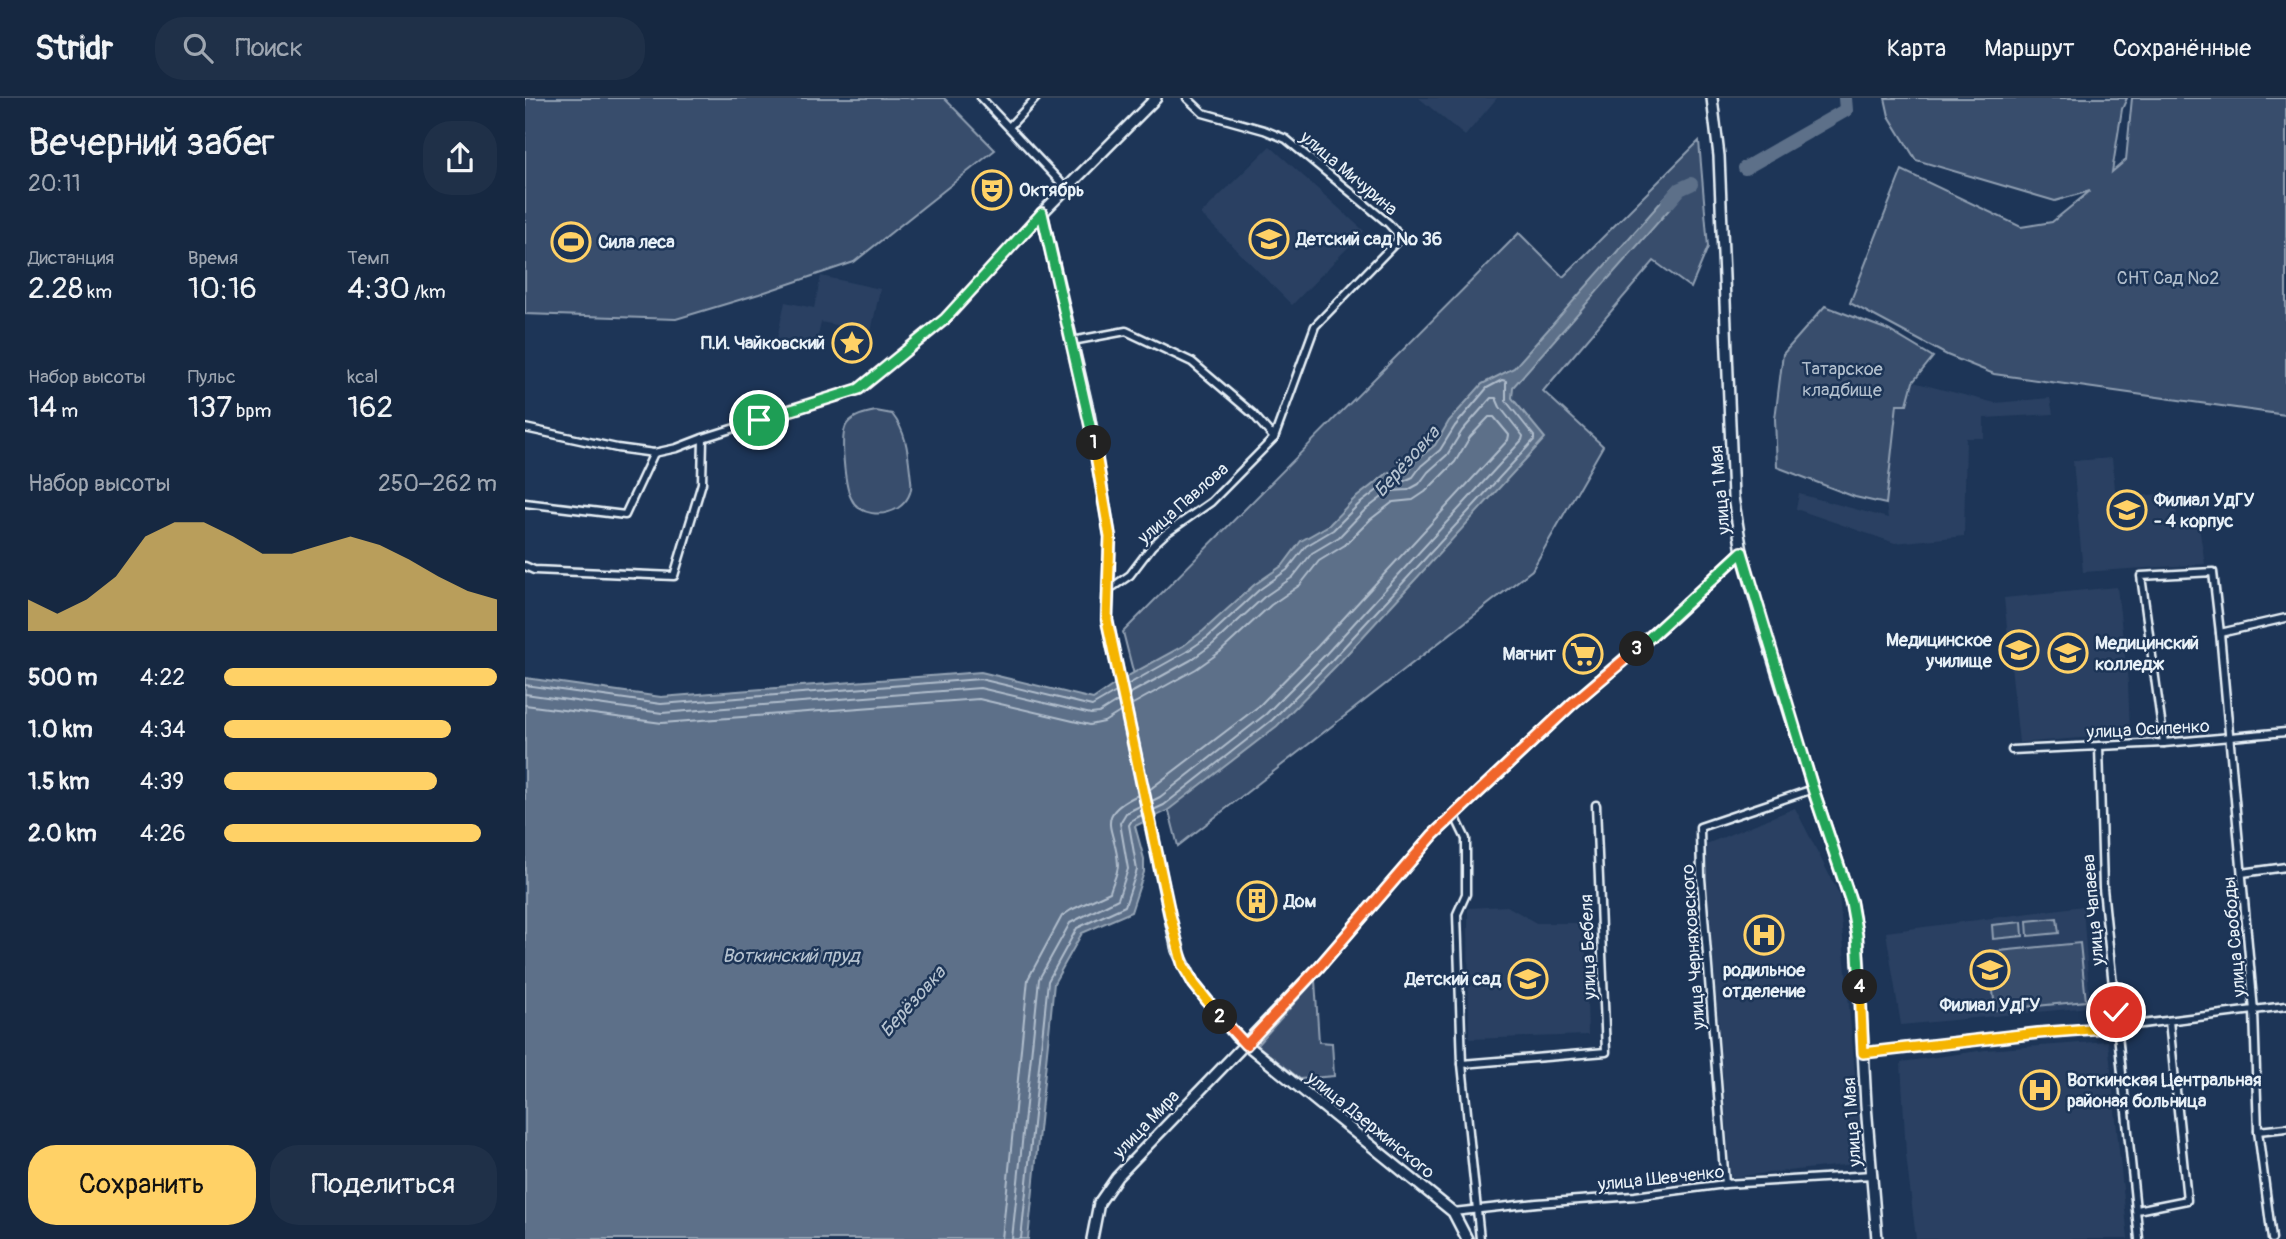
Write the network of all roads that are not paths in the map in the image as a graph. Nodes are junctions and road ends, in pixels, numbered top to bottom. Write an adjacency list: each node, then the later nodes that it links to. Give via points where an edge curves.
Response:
1 (981, 98): 6 (street)
2 (1036, 98): 6 (street)
3 (1156, 98): 7 (main road)
4 (1187, 98): 10 (street, улица Мичурина, via 1203,113 1286,139 1401,237 1315,326)
5 (1712, 98): 16 (main road, улица 1 Мая, via 1719,156 1733,497)
6 (1009, 127): 7 (street)
7 (1066, 188): 8 (main road)
8 (1042, 213): 9 (main road, улица Дзержинского); 12 (street, via 945,319 859,389)
9 (1072, 341): 13 (street, via 1126,331 1192,362); 18 (main road, улица Дзержинского, via 1110,537)
10 (1310, 341): 13 (street, улица Павлова)
11 (525, 428): 14 (street)
12 (703, 438): 14 (street); 17 (street, via 702,483 674,576)
13 (1274, 438): 18 (street, улица Павлова, via 1211,502 1165,534 1130,575)
14 (655, 453): 15 (street, via 625,515)
15 (525, 503)
16 (1742, 552): 26 (main road, улица 1 Мая); 28 (main road, улица Мира)
17 (525, 566)
18 (1109, 587): 35 (main road, улица Дзержинского, via 1107,620 1177,950 1194,984)
19 (2286, 618): 20 (street)
20 (2220, 632): 22 (street, улица Свободы); 23 (street, улица Свободы, via 2213,572 2141,576)
21 (2286, 732): 22 (street, улица Осипенко)
22 (2229, 738): 23 (street, улица Осипенко); 30 (street, улица Свободы)
23 (2164, 743): 24 (street, улица Осипенко)
24 (2099, 746): 25 (street, улица Осипенко); 34 (street, улица Чапаева, via 2103,888)
25 (2012, 750)
26 (1813, 789): 36 (main road, улица 1 Мая, via 1851,902); 41 (street, улица Черняховского, via 1700,827)
27 (1596, 805): 37 (street, улица Бебеля, via 1606,1052)
28 (1454, 814): 35 (main road, улица Мира); 37 (street, via 1466,839 1467,894 1457,914)
29 (2286, 867): 30 (street)
30 (2242, 873): 32 (street, улица Свободы)
31 (2286, 1006): 32 (street)
32 (2254, 1011): 33 (street); 39 (street, улица Свободы)
33 (2169, 1021): 34 (street); 43 (street, via 2187,1200)
34 (2117, 1027): 36 (street); 43 (street, улица Чапаева)
35 (1246, 1045): 44 (main road, улица Дзержинского); 45 (main road, улица Мира, via 1117,1177 1099,1203)
36 (1863, 1053): 40 (main road, улица 1 Мая)
37 (1462, 1064): 42 (street)
38 (2286, 1128): 39 (street)
39 (2258, 1131): 50 (street, улица Свободы)
40 (1872, 1175): 41 (street, улица Шевченко); 48 (main road, улица 1 Мая)
41 (1725, 1184): 42 (street, улица Шевченко)
42 (1476, 1209): 44 (street, улица Шевченко); 47 (street)
43 (2137, 1210): 49 (street, улица Чапаева)
44 (1453, 1212): 46 (main road, улица Дзержинского)
45 (1092, 1239)
46 (1467, 1239)
47 (1480, 1239)
48 (1877, 1239)
49 (2139, 1239)
50 (2272, 1239)

